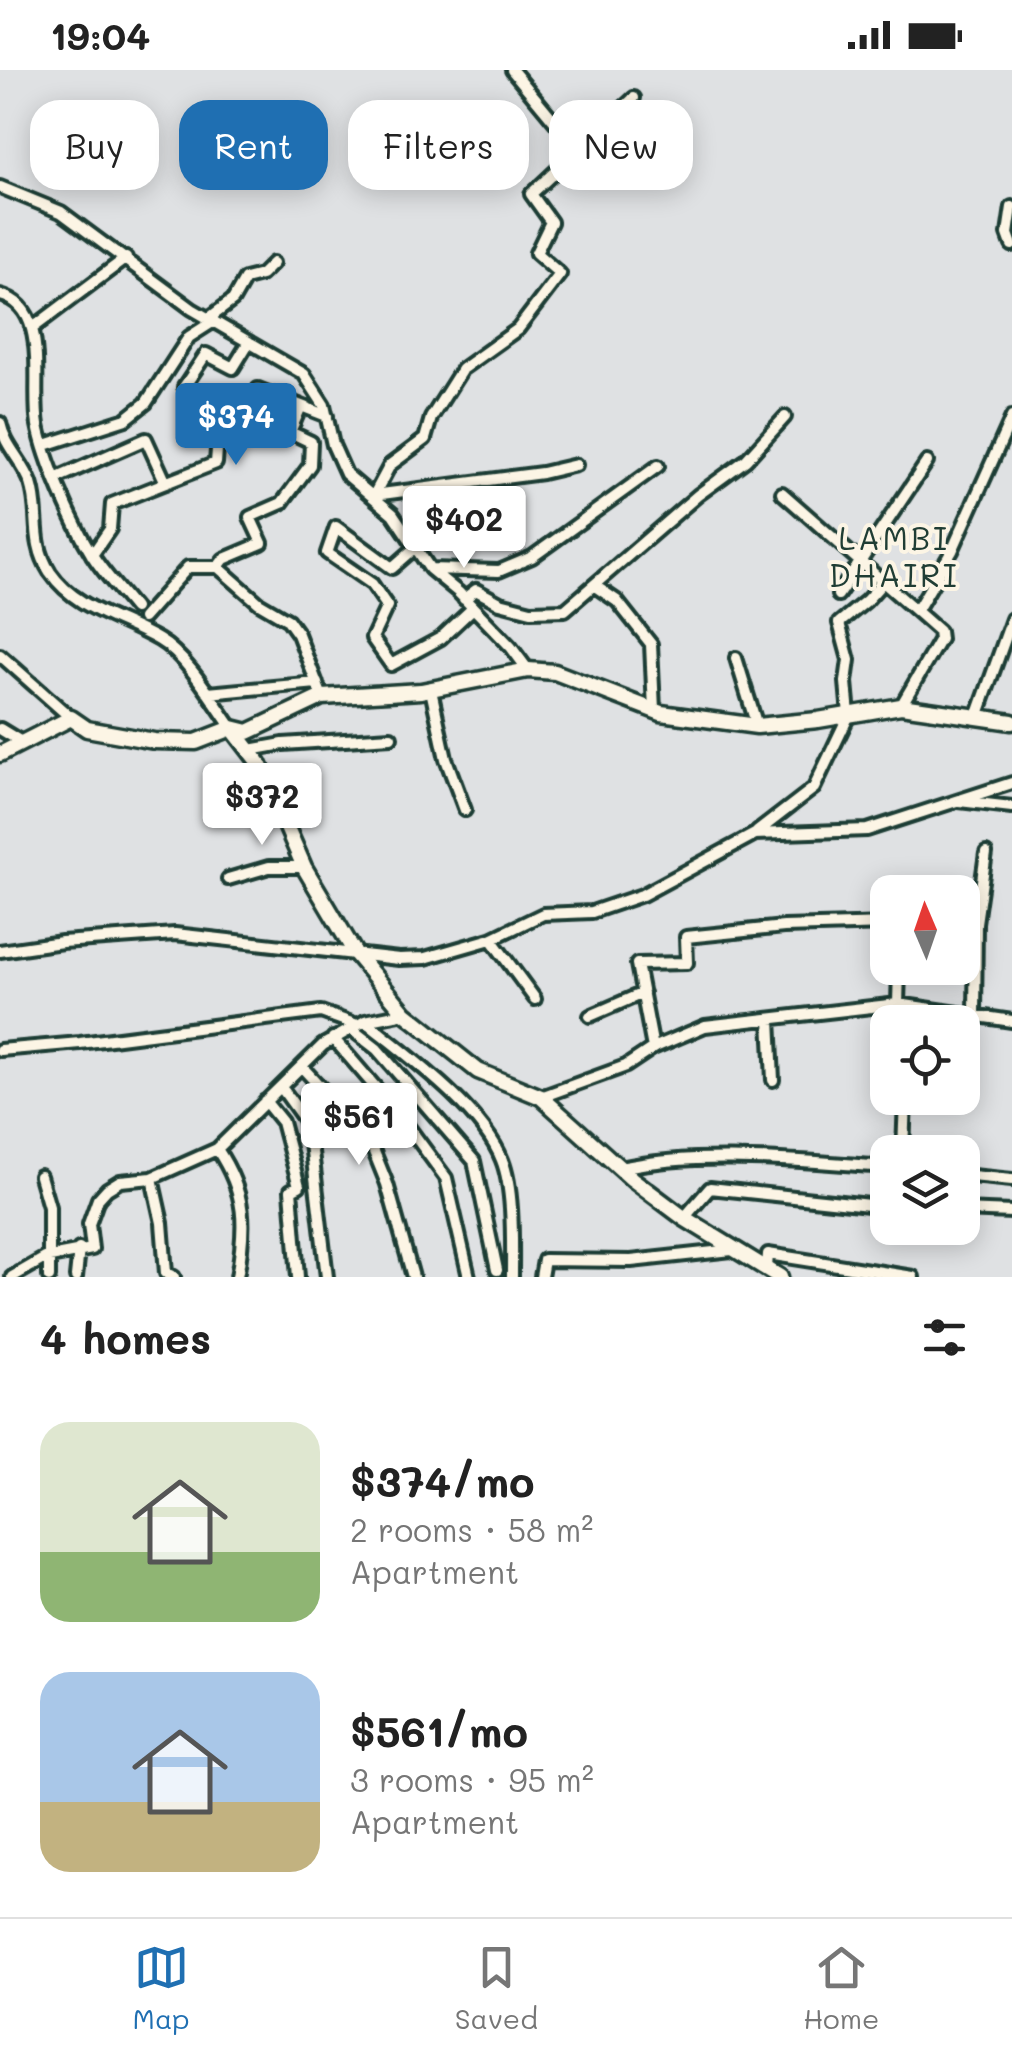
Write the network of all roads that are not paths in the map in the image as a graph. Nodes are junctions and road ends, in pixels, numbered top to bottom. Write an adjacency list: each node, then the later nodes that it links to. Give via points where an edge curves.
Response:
1 (512, 70): 2 (street)
2 (549, 115)
3 (549, 178): 27 (street, via 531,194 551,222 536,252 560,274 518,329 462,369 424,439 390,465)
4 (2, 186): 7 (street, via 61,212)
5 (1012, 207): 6 (street)
6 (1012, 244)
7 (126, 258): 10 (street); 11 (street)
8 (273, 263): 10 (street, via 261,276 245,279)
9 (0, 295): 11 (street, via 10,297)
10 (211, 320): 12 (street); 20 (street, via 189,337 146,403 126,419)
11 (34, 327): 20 (street, via 38,425)
12 (249, 342): 14 (street, via 233,368 206,354 184,387); 15 (street, via 304,374)
13 (301, 406): 14 (street, via 258,389 250,416); 15 (street); 31 (street, via 290,432 310,442 310,465 282,503 250,517 262,543)
14 (220, 409): 25 (street, via 216,464)
15 (326, 416): 27 (street, via 346,474)
16 (784, 417): 34 (street, via 746,460)
17 (1012, 417): 38 (street, via 952,551)
18 (0, 422): 19 (street)
19 (2, 439): 46 (street, via 31,483 35,536 50,571 74,598 161,640)
20 (45, 444): 24 (street)
21 (927, 462): 30 (street)
22 (576, 465): 27 (street)
23 (658, 466): 32 (street, via 532,557 499,571)
24 (56, 478): 25 (street, via 146,439); 29 (street)
25 (166, 483): 29 (street, via 112,504 110,529)
26 (782, 493): 30 (street)
27 (374, 495): 28 (street)
28 (416, 548): 32 (street); 36 (street, via 392,568 336,527 327,552 372,584 387,606 372,638 390,665 442,638)
29 (92, 555): 37 (street)
30 (861, 564): 33 (street); 35 (street)
31 (218, 567): 39 (street, via 188,567); 44 (street, via 288,620)
32 (430, 569): 36 (street)
33 (884, 581): 38 (street); 49 (street, via 839,622 850,660)
34 (595, 586): 36 (street, via 565,610 500,604 476,590); 48 (street, via 618,600 651,644)
35 (838, 595)
36 (468, 604): 43 (street)
37 (134, 608)
38 (916, 610): 47 (street, via 941,635)
39 (143, 618)
40 (1012, 618): 50 (street)
41 (0, 656): 51 (street)
42 (736, 658): 53 (street)
43 (528, 670): 45 (street); 48 (street, via 555,672)
44 (320, 690): 45 (street); 46 (street, via 246,687); 54 (street, via 248,732)
45 (431, 690): 63 (street)
46 (208, 694): 54 (street)
47 (901, 706): 49 (street); 50 (street)
48 (654, 710): 53 (street)
49 (849, 715): 53 (street); 64 (street, via 814,788)
50 (977, 716): 52 (street)
51 (71, 718): 54 (street, via 87,729 154,740 196,742); 57 (street)
52 (1012, 722)
53 (757, 726)
54 (232, 728): 58 (street)
55 (0, 729): 57 (street)
56 (391, 736): 58 (street)
57 (22, 744): 59 (street)
58 (250, 750): 66 (street)
59 (0, 754)
60 (1012, 783): 61 (street)
61 (952, 800): 62 (street); 64 (street, via 868,830)
62 (1012, 808)
63 (465, 810)
64 (755, 834): 69 (street, via 642,895 592,912 543,914)
65 (986, 854): 76 (street, via 976,923)
66 (304, 867): 67 (street, via 269,867); 71 (street)
67 (228, 879)
68 (870, 925): 73 (street, via 686,937 687,963 637,964)
69 (491, 939): 71 (street, via 425,958); 74 (street)
70 (0, 951): 71 (street, via 174,934)
71 (355, 953): 78 (street)
72 (901, 985): 75 (street)
73 (642, 993): 79 (street); 85 (street)
74 (535, 999)
75 (903, 1005)
76 (975, 1005)
77 (870, 1008): 81 (street)
78 (405, 1013): 83 (street); 90 (street, via 478,1071)
79 (590, 1016)
80 (980, 1016): 82 (street)
81 (770, 1018): 85 (street, via 705,1026); 88 (street)
82 (1012, 1021)
83 (357, 1025): 84 (street); 86 (street, via 320,1012); 107 (street, via 474,1161); 117 (street, via 479,1122 502,1161)
84 (333, 1038): 87 (street); 116 (street, via 446,1178)
85 (653, 1048): 90 (street, via 626,1066)
86 (0, 1050)
87 (302, 1067): 89 (street); 115 (street, via 358,1112)
88 (773, 1080)
89 (281, 1087): 91 (street); 114 (street, via 310,1135)
90 (542, 1097): 94 (street)
91 (265, 1101): 92 (street); 113 (street, via 282,1122 299,1186 291,1190)
92 (216, 1150): 97 (street); 112 (street, via 243,1205)
93 (870, 1166): 94 (street, via 700,1159)
94 (620, 1168): 102 (street)
95 (40, 1176): 105 (street)
96 (980, 1177): 98 (street)
97 (152, 1178): 103 (street, via 107,1189 90,1224 92,1249); 108 (street)
98 (1012, 1180)
99 (870, 1205): 102 (street, via 710,1188)
100 (980, 1211): 101 (street)
101 (1012, 1212)
102 (684, 1218): 104 (street)
103 (79, 1250): 105 (street); 111 (street)
104 (732, 1250): 106 (street); 118 (street, via 631,1261 544,1260)
105 (51, 1256): 109 (street); 110 (street)
106 (767, 1268): 119 (street); 120 (street, via 768,1254)
107 (498, 1270)
108 (167, 1276)
109 (12, 1277)
110 (49, 1277)
111 (76, 1277)
112 (237, 1277)
113 (298, 1277)
114 (328, 1277)
115 (413, 1277)
116 (470, 1277)
117 (512, 1277)
118 (542, 1277)
119 (780, 1277)
120 (913, 1277)

